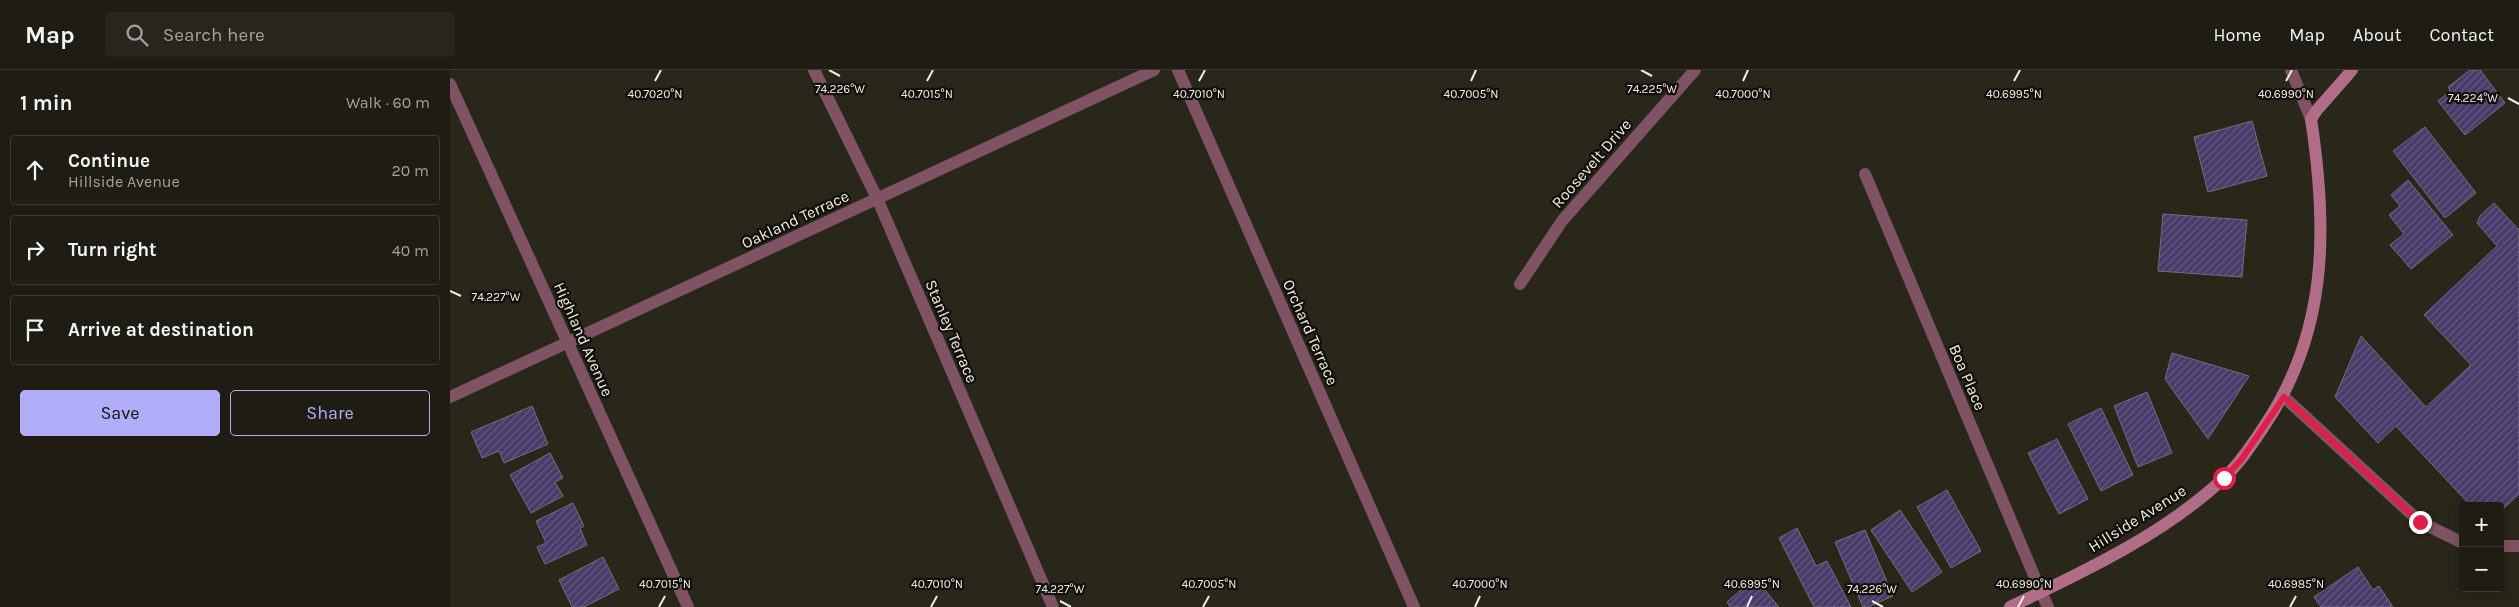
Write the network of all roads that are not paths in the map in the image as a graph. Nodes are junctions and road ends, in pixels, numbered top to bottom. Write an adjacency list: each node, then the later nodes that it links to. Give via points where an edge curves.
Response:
1 (814, 70): 10 (street, Stanley Terrace)
2 (1154, 70): 10 (street, Oakland Terrace)
3 (1178, 70): 21 (street, Orchard Terrace)
4 (1695, 70): 11 (street, Roosevelt Drive, via 1562,221)
5 (2291, 70): 8 (street)
6 (2352, 70): 8 (main road)
7 (450, 84): 12 (street, Highland Avenue)
8 (2311, 120): 14 (main road, Hillside Avenue, via 2321,226 2320,274 2306,344)
9 (1866, 174): 18 (street, Boa Place)
10 (877, 198): 12 (street, Oakland Terrace); 20 (street, Stanley Terrace)
11 (1520, 284)
12 (568, 342): 13 (street, Oakland Terrace); 19 (street, Highland Avenue)
13 (450, 397)
14 (2284, 397): 15 (street, via 2420,522); 18 (main road, Hillside Avenue, via 2241,460 2204,494 2129,545)
15 (2459, 541)
16 (2504, 546): 17 (street)
17 (2519, 546)
18 (2041, 592): 22 (main road, Hillside Avenue); 23 (street, Boa Place)
19 (688, 607)
20 (1053, 607)
21 (1414, 607)
22 (2010, 607)
23 (2048, 607)

